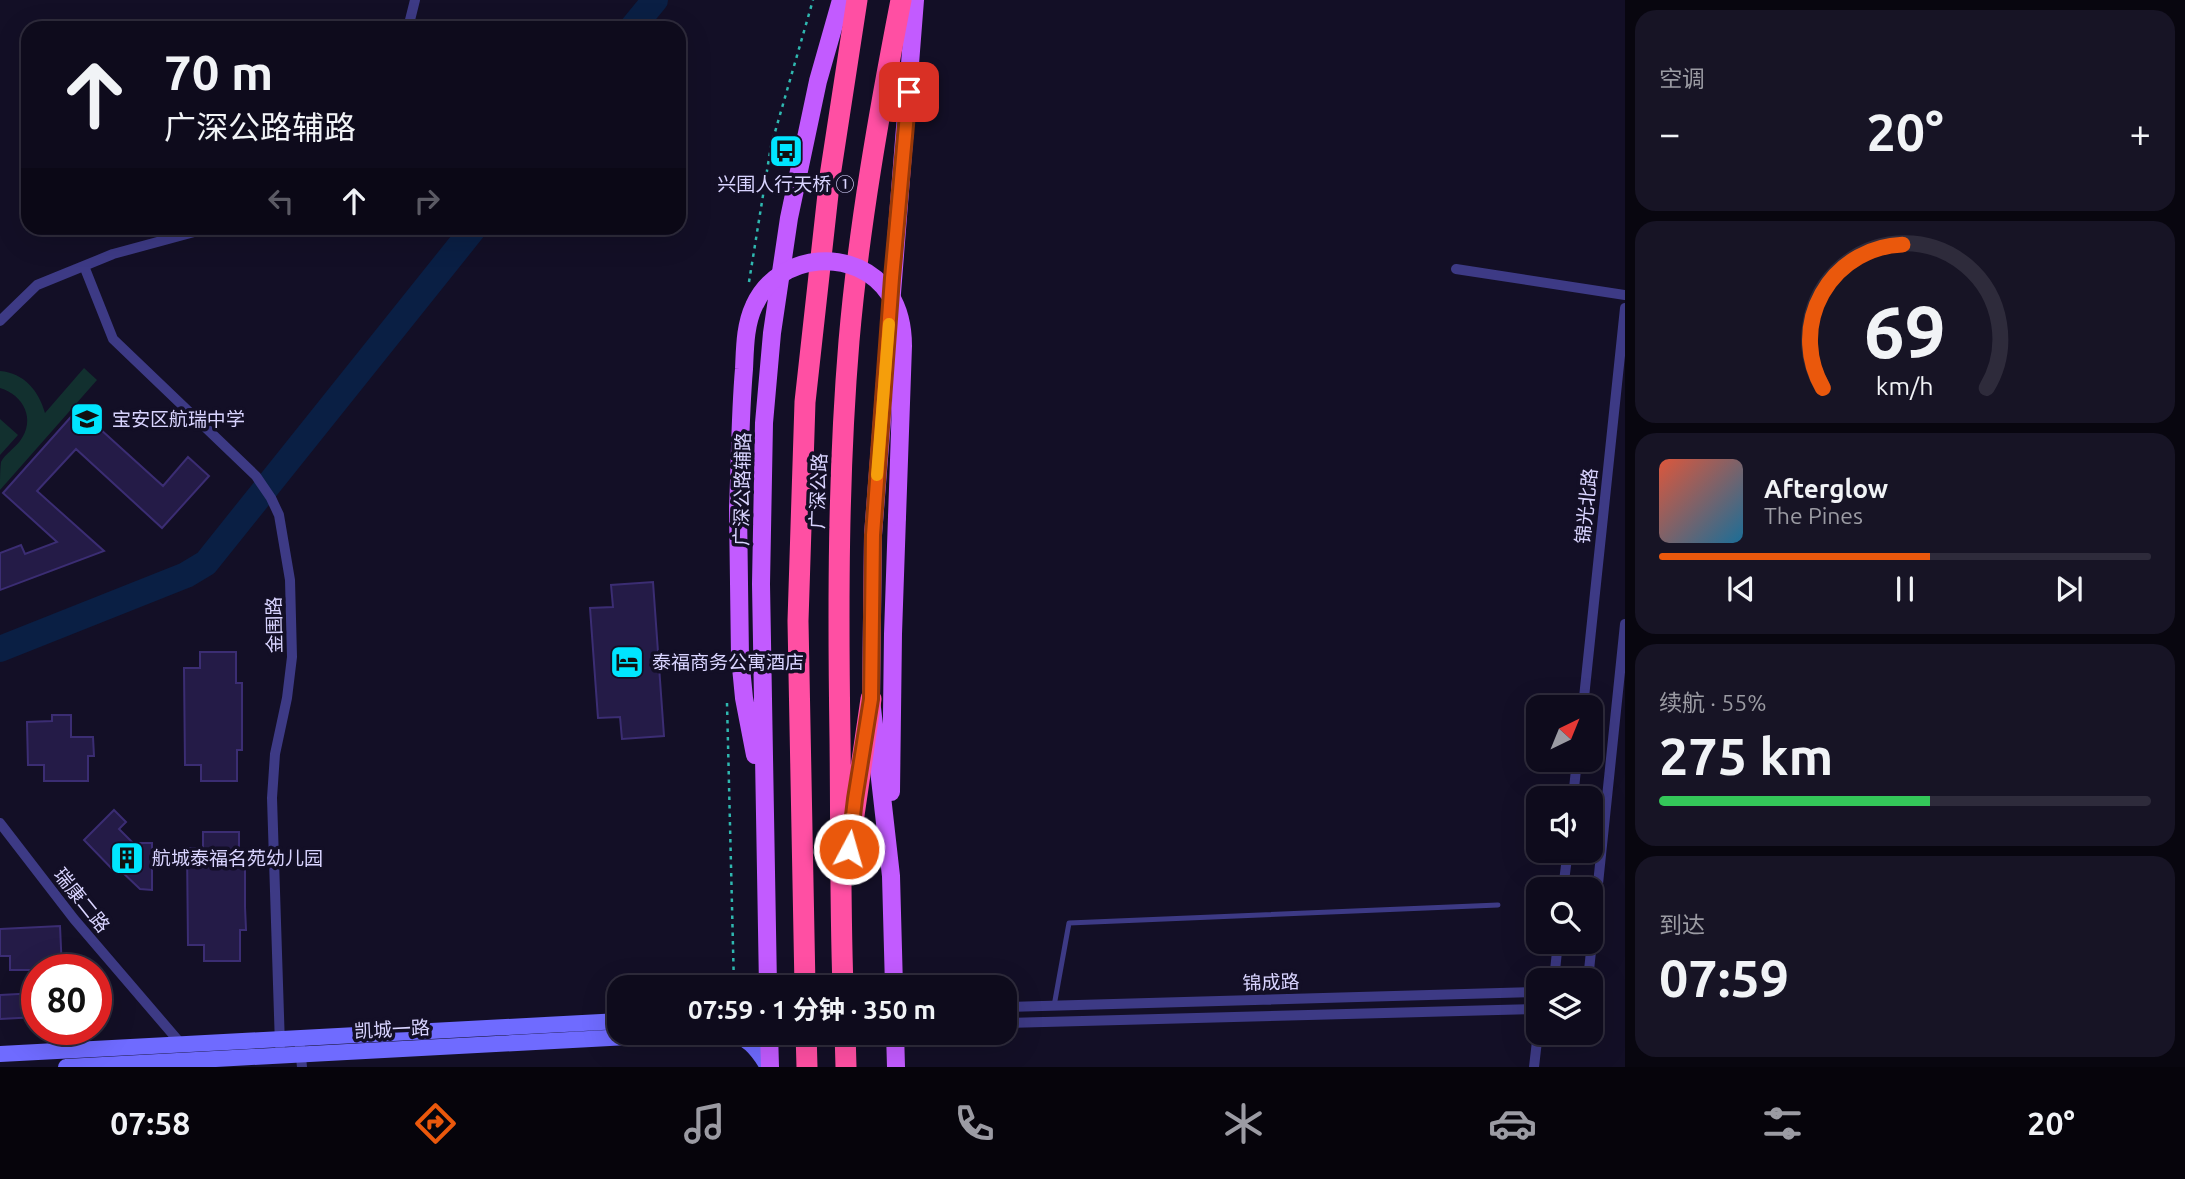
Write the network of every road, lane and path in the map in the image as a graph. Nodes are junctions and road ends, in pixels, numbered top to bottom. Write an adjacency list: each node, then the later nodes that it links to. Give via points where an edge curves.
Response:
1 (415, 0): 6 (street)
2 (841, 0): 17 (main road, 广深公路辅路, via 818,81 789,218 772,333 764,423 762,557)
3 (857, 0): 23 (highway, 广深公路, via 830,176 804,415 797,621)
4 (901, 0): 20 (highway, 广深公路, via 867,188 844,413 838,632)
5 (915, 0): 15 (main road, via 873,535)
6 (410, 21)
7 (183, 235): 8 (street)
8 (84, 266): 12 (street, via 37,285); 33 (street, 金围路, via 113,339 249,469 279,515 289,566 292,657 272,775)
9 (1456, 269): 10 (street)
10 (1625, 295)
11 (1625, 308): 14 (street, 锦光北路)
12 (0, 321)
13 (1625, 624): 21 (street)
14 (1584, 695)
15 (871, 699): 18 (main road); 20 (highway)
16 (0, 823): 34 (street, 瑞康二路, via 74,919)
17 (765, 825): 18 (main road, bridge, via 740,657 738,508 749,318 761,293 780,274 805,263 832,261 858,268 881,283 901,319); 22 (main road, 广深公路辅路)
18 (891, 876): 25 (main road)
19 (1498, 905): 27 (lane, via 1069,923)
20 (841, 925): 24 (highway, 广深公路)
21 (1589, 968)
22 (768, 975)
23 (805, 975)
24 (843, 975)
25 (894, 975)
26 (1526, 992): 27 (street, 锦成路)
27 (1054, 1006): 28 (street, 锦成路)
28 (1017, 1007)
29 (1526, 1009): 31 (street, 锦成路)
30 (607, 1022): 41 (street, 凯城一路)
31 (1017, 1023)
32 (607, 1038): 41 (street, 凯城一路)
33 (280, 1039): 34 (street, 凯城一路); 41 (street, 凯城一路); 43 (street, 金围路)
34 (181, 1044): 42 (street, 凯城一路); 44 (street, 瑞康二路)
35 (750, 1045): 46 (street, 凯城一路)
36 (769, 1045): 46 (main road)
37 (806, 1045): 47 (highway)
38 (845, 1045): 48 (highway)
39 (897, 1045): 49 (main road)
40 (1537, 1045): 50 (street)
41 (300, 1053): 43 (street, 凯城一路)
42 (0, 1054)
43 (280, 1056): 44 (street, 凯城一路)
44 (195, 1060): 45 (street, 凯城一路)
45 (66, 1067)
46 (769, 1067)
47 (807, 1067)
48 (846, 1067)
49 (896, 1067)
50 (1534, 1067)

